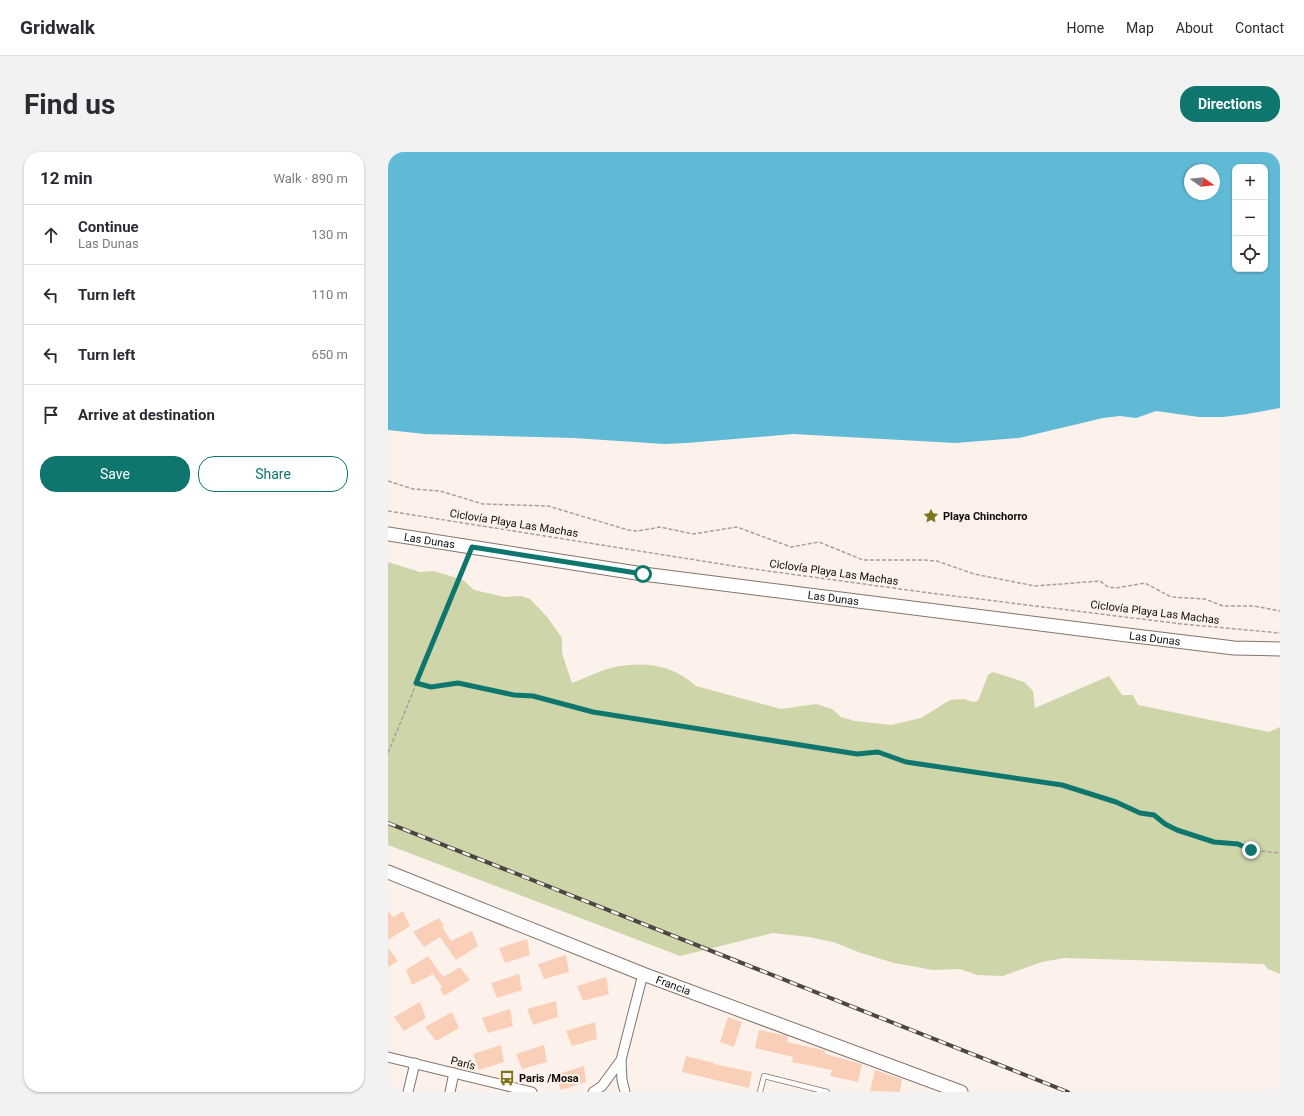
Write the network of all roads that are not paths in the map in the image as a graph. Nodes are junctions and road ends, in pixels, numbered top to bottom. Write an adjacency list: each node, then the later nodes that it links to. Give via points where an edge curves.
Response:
1 (388, 534): 2 (main road, Las Dunas, via 643,574 1234,648)
2 (1280, 649)
3 (388, 872): 4 (main road, Francia)
4 (643, 974): 6 (street); 17 (main road, Francia)
5 (388, 1057): 7 (street, París)
6 (621, 1060): 13 (street, via 602,1086); 14 (street, via 622,1080)
7 (415, 1063): 8 (street, París); 10 (street)
8 (454, 1073): 9 (street, París); 11 (street)
9 (512, 1090): 12 (street, París)
10 (408, 1092)
11 (450, 1092)
12 (532, 1092)
13 (594, 1092)
14 (626, 1092)
15 (760, 1092): 16 (lane, via 764,1076)
16 (827, 1092)
17 (962, 1092)

